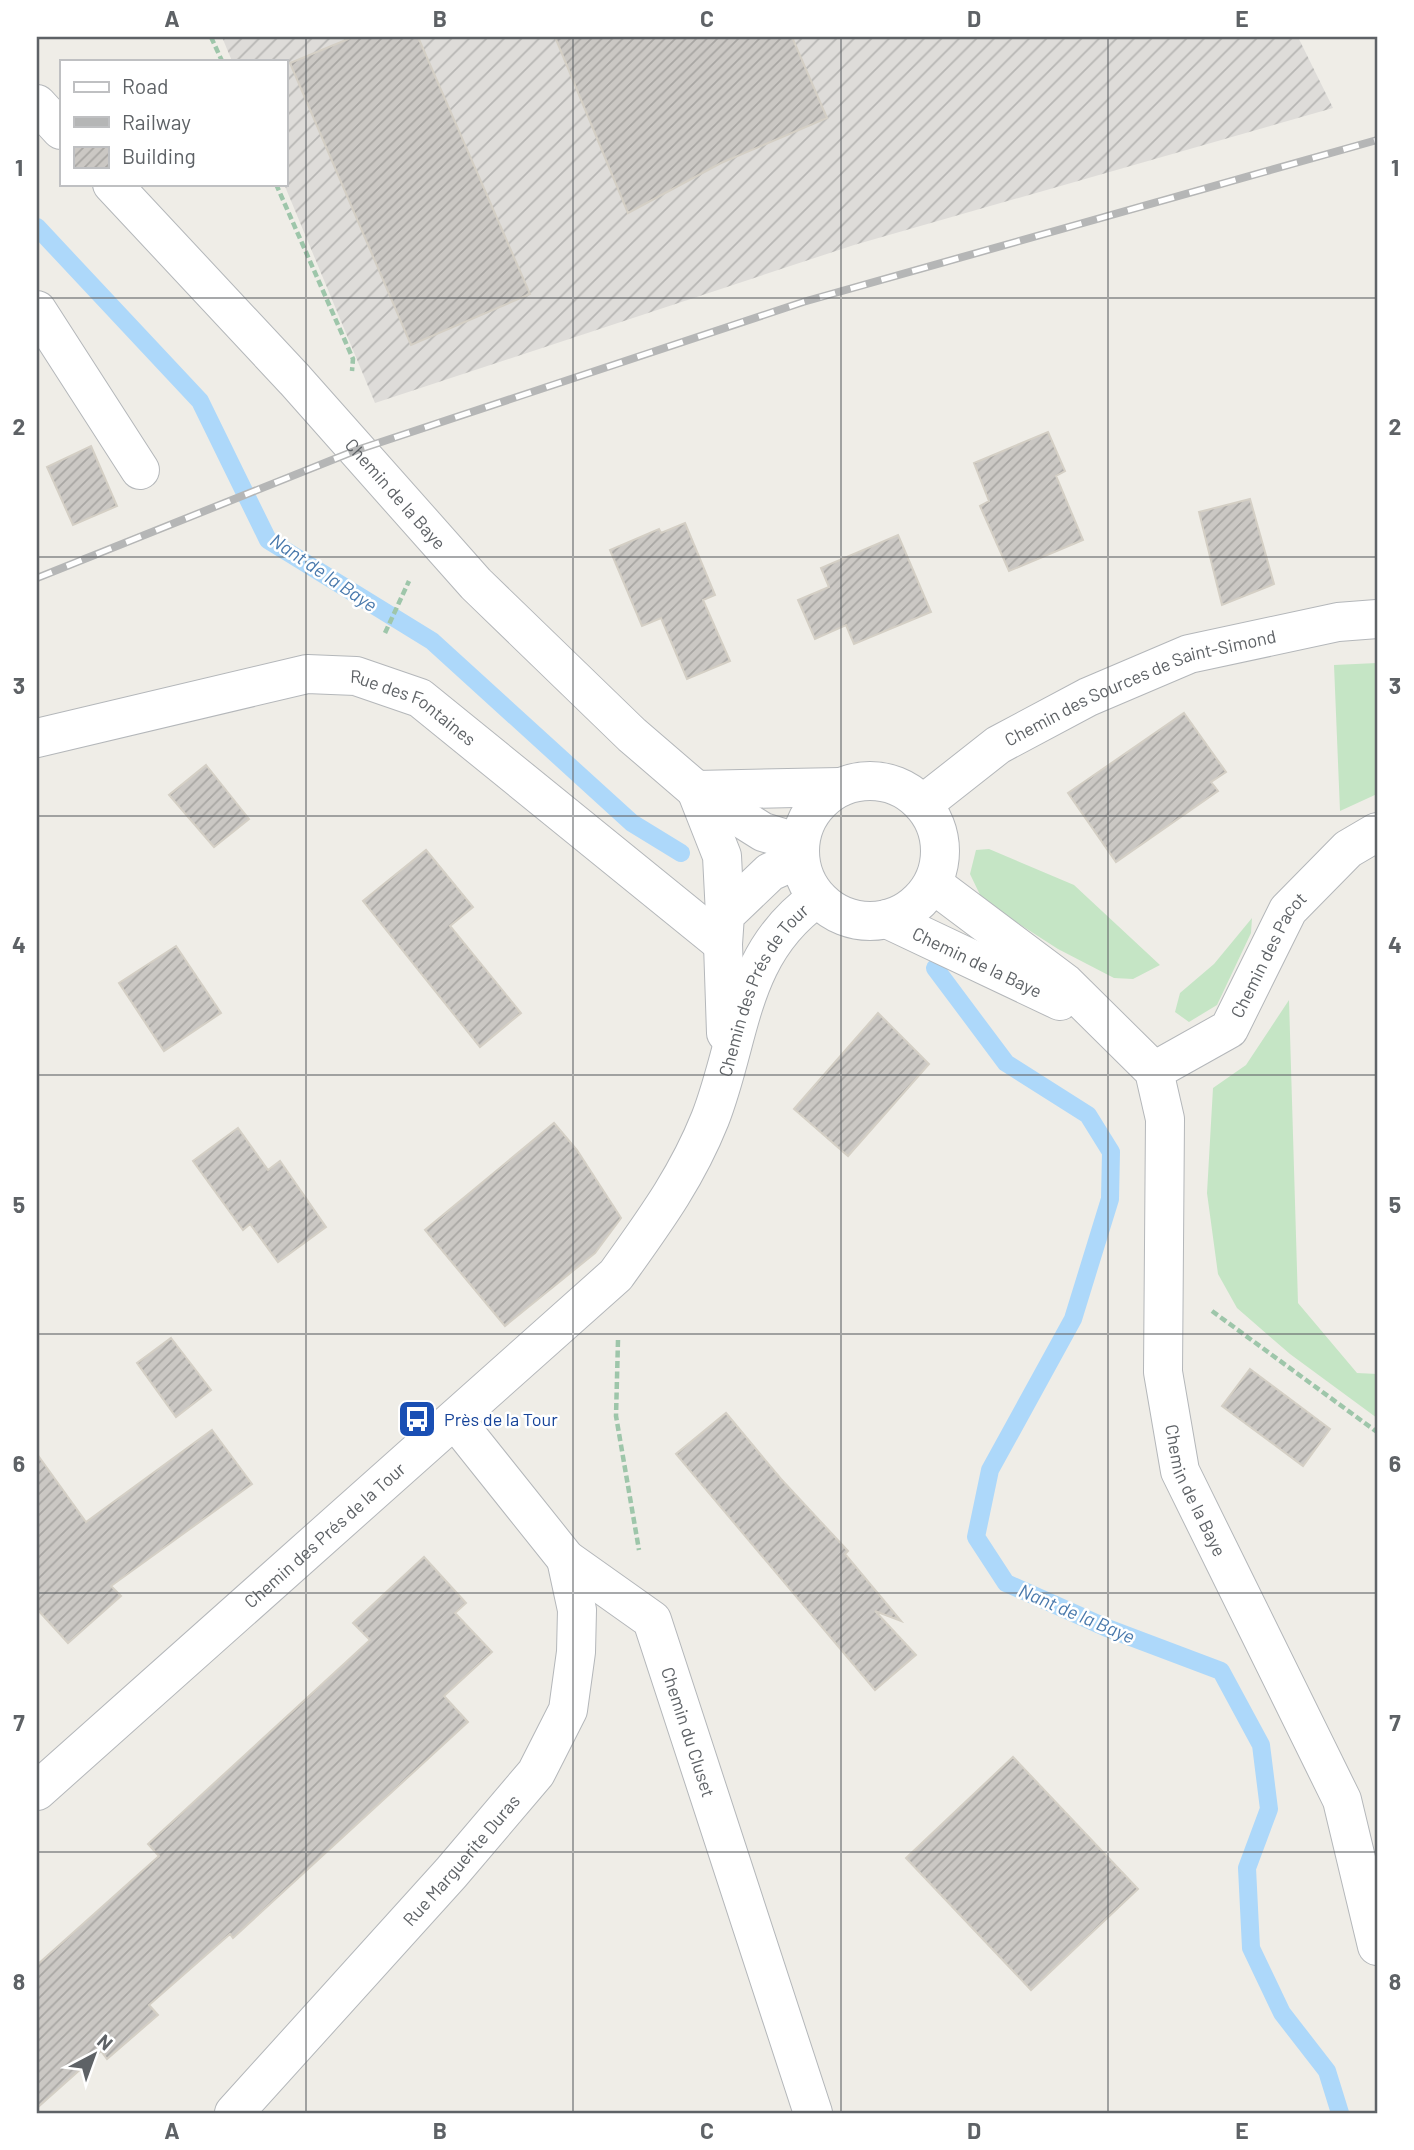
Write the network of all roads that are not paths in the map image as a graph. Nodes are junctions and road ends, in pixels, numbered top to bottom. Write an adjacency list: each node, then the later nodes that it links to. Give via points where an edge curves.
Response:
1 (37, 104): 2 (street)
2 (60, 129)
3 (113, 186): 9 (street, Chemin de la Baye, via 476,584 632,735)
4 (37, 310): 5 (street)
5 (140, 470)
6 (1377, 619): 10 (street, Chemin des Sources de Saint-Simond, via 1338,622 1189,654 1088,697 998,745)
7 (37, 738): 16 (street, Rue des Fontaines, via 307,674 356,676 420,698)
8 (839, 787): 9 (street); 10 (street, via 862,780 885,782 906,790); 12 (street, via 820,801 806,820)
9 (696, 790): 12 (street, Chemin de la Baye); 16 (street, Chemin de la Baye, via 723,856)
10 (923, 804): 13 (street, via 940,842)
11 (1377, 832): 19 (street, Chemin des Pacot, via 1348,849 1288,910 1229,1028)
12 (799, 851): 14 (street, via 805,880); 16 (street, via 770,872)
13 (933, 884): 15 (street, via 906,912); 17 (street, Chemin de la Baye, via 1065,983)
14 (817, 898): 15 (street, via 849,918); 18 (street, Chemin des Prés de Tour, via 777,934 759,962)
15 (887, 919): 17 (street, Chemin de la Baye)
16 (724, 930): 18 (street, Chemin des Prés de Tour)
17 (1107, 1022): 19 (street, Chemin de la Baye)
18 (727, 1059): 20 (street, Chemin des Prés de la Tour, via 711,1118 679,1186 616,1275)
19 (1154, 1071): 25 (street, Chemin de la Baye, via 1165,1119 1163,1372 1180,1471 1342,1800)
20 (455, 1420): 21 (street); 24 (street, Chemin des Prés de la Tour)
21 (566, 1559): 22 (street, Rue Marguerite Duras); 23 (street)
22 (577, 1610): 23 (street); 26 (street, Rue Marguerite Duras, via 568,1710 536,1773 452,1873)
23 (652, 1620): 27 (street, Chemin du Cluset)
24 (37, 1791)
25 (1377, 1946)
26 (234, 2113)
27 (813, 2113)

